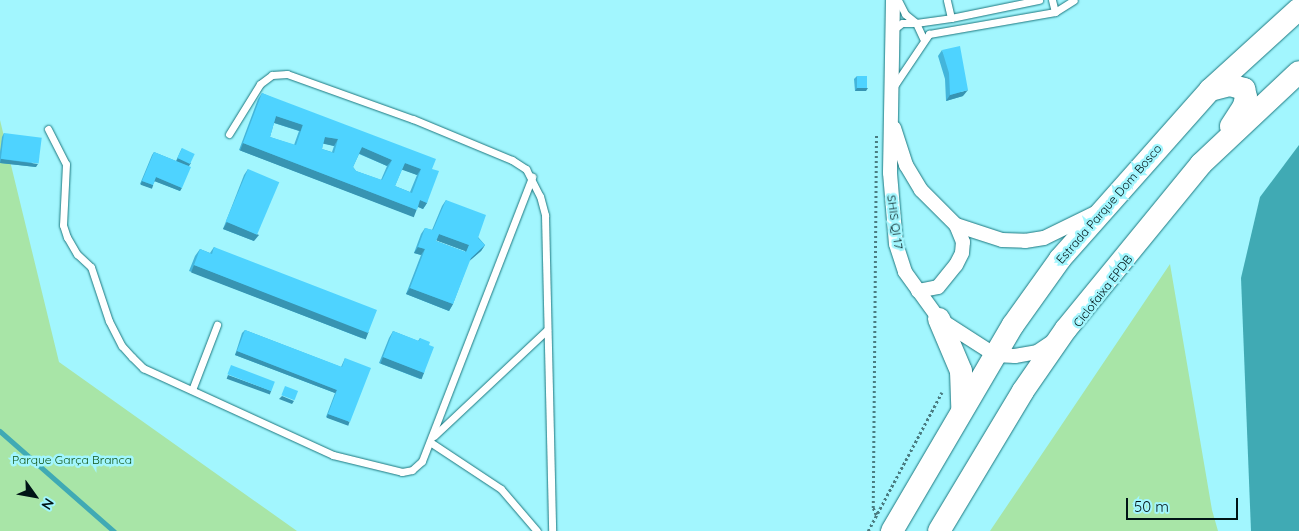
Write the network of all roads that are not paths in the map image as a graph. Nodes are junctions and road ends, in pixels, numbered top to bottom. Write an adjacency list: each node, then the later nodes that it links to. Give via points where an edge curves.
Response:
1 (893, 0): 11 (street, SHIS QI 17)
2 (898, 0): 10 (lane, via 905,14)
3 (947, 0): 9 (lane)
4 (1039, 0): 9 (lane)
5 (1052, 0): 8 (lane)
6 (1074, 0): 8 (lane)
7 (1299, 9): 15 (main road, Estrada Parque Dom Bosco)
8 (1055, 12): 12 (lane, via 939,31)
9 (951, 18): 10 (lane)
10 (916, 23): 11 (lane, via 902,23); 12 (lane)
11 (893, 31): 14 (street, SHIS QI 17)
12 (923, 38): 14 (lane)
13 (1299, 72): 19 (main road)
14 (891, 90): 16 (street, SHIS QI 17)
15 (1210, 90): 19 (main road, via 1236,85 1244,89 1246,97 1244,106); 21 (main road, Estrada Parque Dom Bosco)
16 (890, 116): 22 (street, SHIS QI 17, via 906,165 921,190); 23 (street, SHIS QI 17, via 895,234 905,272)
17 (48, 129): 29 (lane, via 66,164 63,225 67,237 91,267 100,302 122,346 143,368)
18 (229, 134): 20 (lane, via 260,84 272,75 287,74 414,119 512,160)
19 (1201, 164): 26 (main road)
20 (532, 177): 27 (lane, via 545,215); 31 (lane)
21 (1100, 210): 22 (street, SHIS QI 17, via 1044,238 1002,240); 28 (main road, Estrada Parque Dom Bosco, via 1049,274)
22 (956, 225): 23 (street, via 962,254 956,265 938,287)
23 (918, 291): 24 (street, SHIS QI 17)
24 (939, 319): 28 (street, SHIS QI 17); 30 (main road, via 961,372)
25 (217, 326): 29 (lane)
26 (1066, 329): 28 (street, via 1037,352); 35 (main road, via 1023,391)
27 (547, 330): 31 (lane); 34 (lane)
28 (995, 355): 30 (main road, Estrada Parque Dom Bosco)
29 (192, 390): 31 (lane, via 333,455 386,469 412,470 422,462)
30 (962, 409): 32 (main road, Estrada Parque Dom Bosco)
31 (430, 440): 33 (lane, via 501,489)
32 (895, 529)
33 (537, 531)
34 (552, 531)
35 (939, 531)

